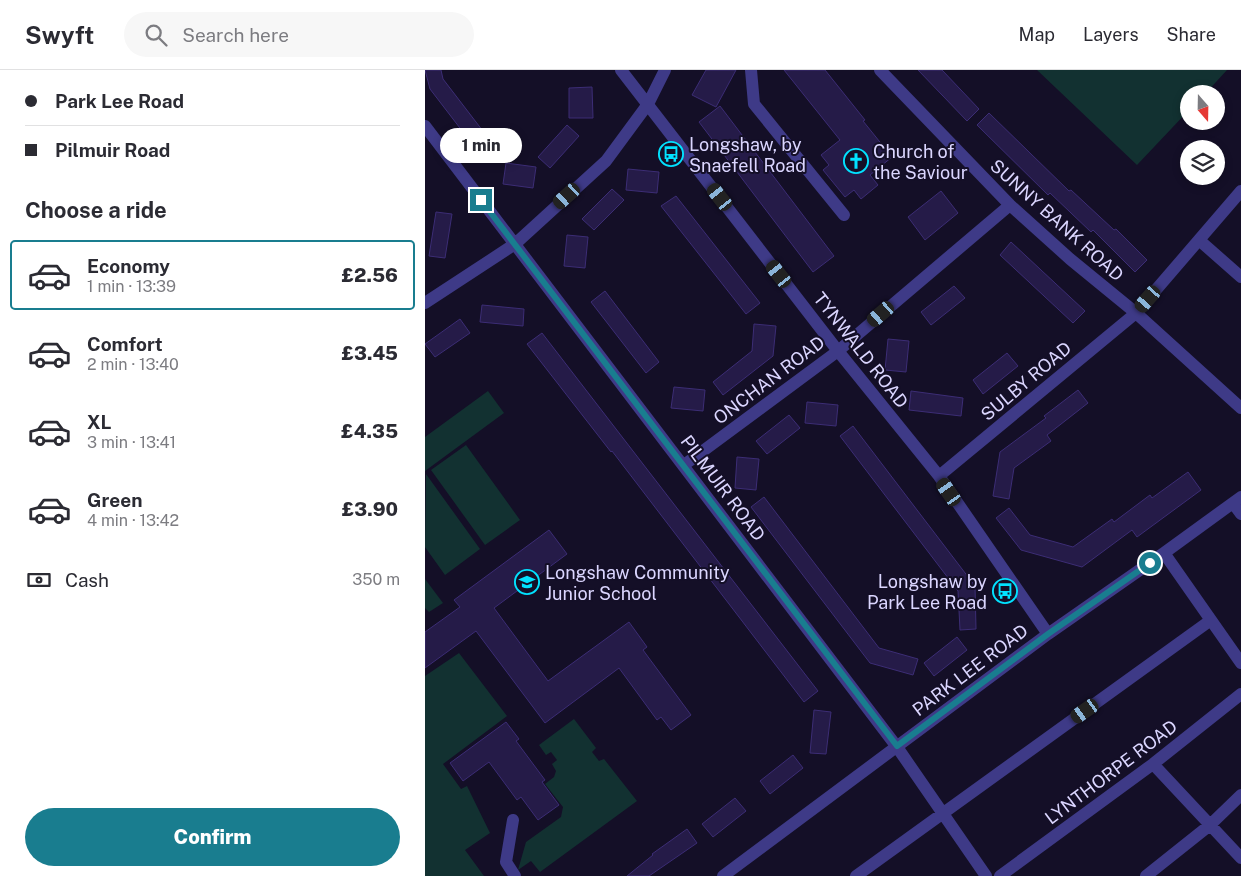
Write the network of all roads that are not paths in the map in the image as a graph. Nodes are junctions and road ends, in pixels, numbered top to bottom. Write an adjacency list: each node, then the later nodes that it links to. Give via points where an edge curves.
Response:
1 (621, 70): 5 (street, TYNWALD ROAD)
2 (665, 70): 5 (street)
3 (751, 70): 9 (street, via 754,104)
4 (880, 70): 8 (street, SUNNY BANK ROAD)
5 (648, 104): 11 (street, via 606,161); 15 (street, TYNWALD ROAD)
6 (425, 126): 11 (street, PILMUIR ROAD)
7 (1241, 191): 10 (street, SULBY ROAD)
8 (1010, 204): 14 (street, SUNNY BANK ROAD, via 1069,260); 15 (street, ONCHAN ROAD)
9 (844, 216)
10 (1199, 240): 12 (street); 14 (street, SULBY ROAD)
11 (515, 244): 13 (street); 17 (street, PILMUIR ROAD)
12 (1241, 277)
13 (425, 303)
14 (1136, 313): 16 (street, SUNNY BANK ROAD); 18 (street, SULBY ROAD)
15 (838, 351): 17 (street, ONCHAN ROAD); 18 (street, TYNWALD ROAD)
16 (1241, 408)
17 (684, 465): 26 (street, PILMUIR ROAD)
18 (939, 476): 23 (street, TYNWALD ROAD)
19 (1237, 500): 20 (street); 21 (street, PARK LEE ROAD)
20 (1241, 514)
21 (1164, 553): 22 (street); 23 (street, PARK LEE ROAD)
22 (1211, 620): 24 (street); 29 (street)
23 (1048, 634): 26 (street, PARK LEE ROAD)
24 (1241, 663)
25 (1241, 694): 27 (street, LYNTHORPE ROAD)
26 (897, 746): 29 (street, PILMUIR ROAD); 34 (street, PARK LEE ROAD)
27 (1153, 764): 31 (street); 37 (street, LYNTHORPE ROAD)
28 (1241, 795): 31 (street)
29 (942, 812): 35 (street); 36 (street, PILMUIR ROAD)
30 (513, 820): 33 (street, via 506,862)
31 (1210, 825): 32 (street); 38 (street)
32 (1241, 858)
33 (515, 876)
34 (723, 876)
35 (855, 876)
36 (986, 876)
37 (1000, 876)
38 (1145, 876)

